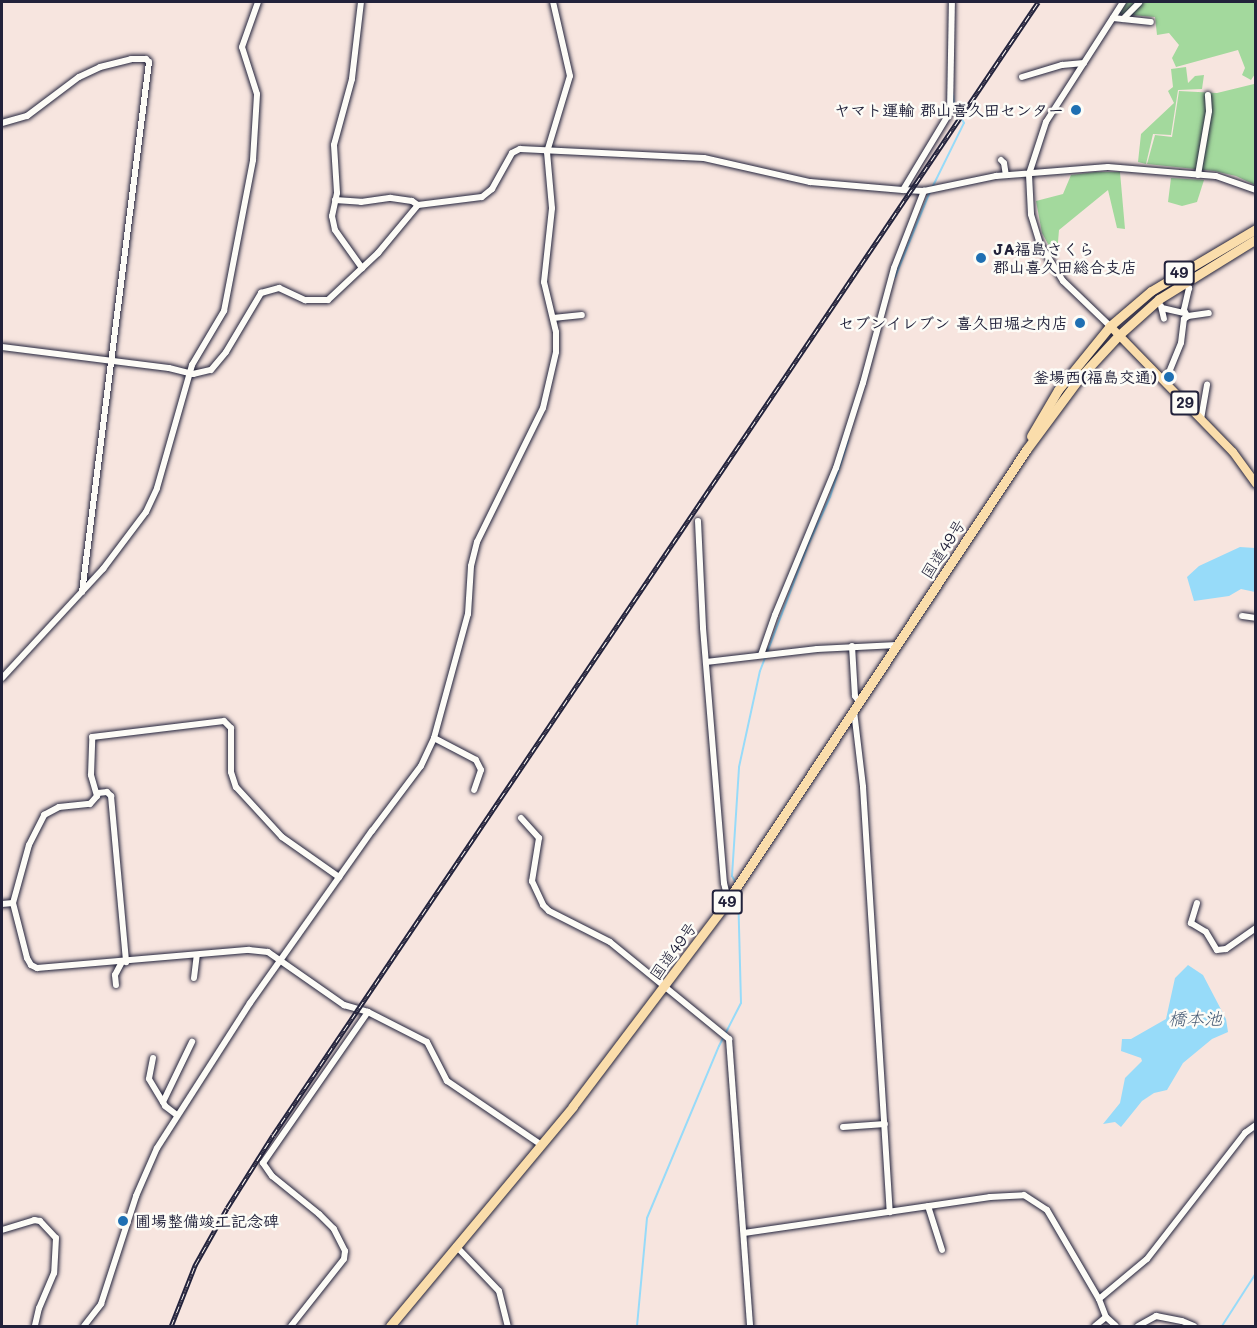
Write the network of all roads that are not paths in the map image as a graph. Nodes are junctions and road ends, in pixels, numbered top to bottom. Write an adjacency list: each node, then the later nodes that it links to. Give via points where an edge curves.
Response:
1 (258, 2): 38 (street, via 242,47 258,104 250,188 224,311)
2 (361, 2): 22 (street, via 352,79 334,145)
3 (553, 2): 14 (street, via 570,76)
4 (952, 2): 19 (street, via 950,112)
5 (1123, 2): 7 (street)
6 (1139, 3): 8 (street)
7 (1113, 18): 8 (street); 10 (street)
8 (1123, 19): 9 (street)
9 (1151, 22)
10 (1084, 63): 11 (street); 16 (street, via 1046,122)
11 (1022, 77)
12 (1208, 95): 17 (street)
13 (2, 123): 37 (street, via 27,116 79,77 100,67 131,59 149,62)
14 (547, 152): 19 (street, via 705,158 810,182); 23 (street, via 525,148 512,153 492,189 482,197); 32 (street, via 552,216 544,282)
15 (1001, 160): 18 (street)
16 (1029, 174): 17 (street, via 1108,167); 18 (street); 34 (street, via 1031,214 1040,244 1063,281)
17 (1198, 175): 20 (street, via 1228,178)
18 (1006, 176): 21 (street)
19 (903, 190): 21 (street)
20 (1256, 190)
21 (924, 191): 50 (street, via 890,280 836,468)
22 (335, 200): 23 (street, via 391,198 412,201); 26 (street, via 333,227)
23 (418, 206): 26 (street)
24 (1256, 229): 34 (highway, 国道49号 / 49, via 1151,291)
25 (1256, 239): 27 (highway, 国道49号 / 49)
26 (362, 268): 38 (street, via 333,297 323,301 305,300 284,289 261,293 217,365 198,374)
27 (1186, 280): 28 (highway, 国道49号 / 49); 31 (street)
28 (1160, 304): 31 (street); 33 (street); 35 (highway, 国道49号 / 49)
29 (1209, 313): 31 (street)
30 (582, 315): 32 (street)
31 (1186, 315): 39 (street, via 1181,342)
32 (553, 318): 54 (street, via 556,352 549,388 543,408 477,542 468,614)
33 (1164, 320)
34 (1110, 326): 35 (main road, 29); 42 (highway, 国道49号 / 49, via 1058,390)
35 (1119, 335): 39 (main road, 29); 42 (highway, 国道49号 / 49, via 1081,376)
36 (2, 347): 37 (street)
37 (110, 362): 38 (street); 45 (street)
38 (189, 373): 45 (street, via 150,504 129,538)
39 (1165, 382): 41 (main road, 29)
40 (1207, 385): 41 (street)
41 (1201, 419): 43 (main road, 29, via 1233,452)
42 (1026, 450): 48 (highway, 国道49号 / 49)
43 (1256, 484)
44 (698, 520): 51 (street)
45 (81, 593): 52 (street)
46 (1242, 616): 47 (street)
47 (1256, 618)
48 (897, 645): 49 (street); 53 (highway, 国道49号 / 49)
49 (852, 646): 50 (street); 53 (street)
50 (761, 655): 51 (street)
51 (706, 662): 59 (street)
52 (2, 678)
53 (857, 707): 59 (highway, 国道49号 / 49); 75 (street)
54 (434, 738): 55 (street, via 476,760 481,770); 58 (street, via 421,766)
55 (474, 790)
56 (98, 793): 58 (street, via 91,774 94,735 226,722 231,728 231,772 236,788 282,837); 60 (street, via 90,804 58,807 44,815 29,845); 66 (street, via 111,796)
57 (520, 818): 69 (street, via 539,838 532,881 543,905 610,942)
58 (339, 877): 65 (street)
59 (728, 901): 69 (highway, 国道49号 / 49)
60 (14, 903): 62 (street); 66 (street, via 27,958 34,968)
61 (1197, 903): 63 (street, via 1191,923 1206,932 1217,950 1226,949)
62 (2, 904)
63 (1256, 928)
64 (197, 955): 65 (street, via 258,950); 66 (street); 67 (street)
65 (281, 960): 70 (street, via 345,1005); 74 (street)
66 (124, 962): 68 (street, via 115,975)
67 (194, 978)
68 (116, 985)
69 (664, 988): 78 (highway, 国道49号 / 49); 82 (street, via 731,1042)
70 (368, 1012): 78 (street, via 427,1042 447,1081); 89 (street, via 263,1163 272,1176 334,1229 345,1251 344,1259)
71 (192, 1042): 73 (street)
72 (153, 1058): 73 (street, via 149,1079)
73 (163, 1102): 74 (street)
74 (177, 1116): 88 (street, via 145,1173 100,1304)
75 (885, 1124): 77 (street); 80 (street)
76 (1256, 1125): 85 (street, via 1147,1260)
77 (843, 1127)
78 (540, 1144): 83 (highway, 国道49号 / 49)
79 (928, 1206): 80 (street); 84 (street); 85 (street, via 1009,1194 1033,1198 1047,1210)
80 (890, 1212): 82 (street)
81 (2, 1230): 87 (street, via 34,1220 40,1221 56,1238 54,1273)
82 (744, 1233): 92 (street)
83 (456, 1246): 90 (highway, 国道49号 / 49); 91 (street, via 499,1291)
84 (942, 1251)
85 (1099, 1299): 86 (street)
86 (1106, 1317): 93 (street); 94 (street)
87 (35, 1326)
88 (84, 1326)
89 (292, 1326)
90 (390, 1326)
91 (508, 1326)
92 (750, 1326)
93 (1095, 1326)
94 (1116, 1326)
95 (1138, 1326): 96 (street, via 1156,1316)
96 (1194, 1326)

